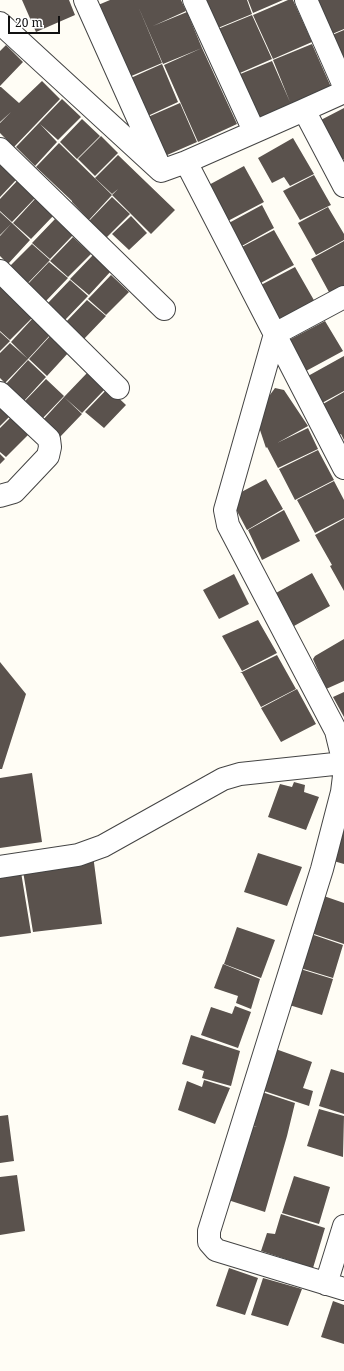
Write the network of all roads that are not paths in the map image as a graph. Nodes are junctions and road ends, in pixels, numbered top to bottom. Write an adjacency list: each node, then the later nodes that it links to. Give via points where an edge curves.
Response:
1 (85, 0): 11 (street)
2 (194, 0): 8 (street)
3 (306, 0): 5 (street)
4 (0, 23): 11 (street)
5 (344, 86)
6 (344, 92): 7 (street)
7 (304, 110): 8 (street); 12 (street)
8 (254, 131): 10 (street)
9 (0, 149): 15 (street)
10 (186, 162): 11 (street); 16 (street)
11 (161, 171)
12 (344, 186)
13 (0, 271): 17 (street)
14 (344, 297): 16 (street)
15 (164, 309)
16 (275, 334): 19 (street); 21 (street, via 225,510 228,525 336,731)
17 (118, 388)
18 (0, 393): 20 (street, via 49,439 50,447 48,456 14,492)
19 (344, 468)
20 (0, 496)
21 (344, 763): 23 (street, via 240,774 222,779 103,846 78,855)
22 (344, 776): 25 (street, via 322,869 209,1231 209,1242 216,1250)
23 (0, 867)
24 (344, 1226): 25 (street)
25 (335, 1287)

